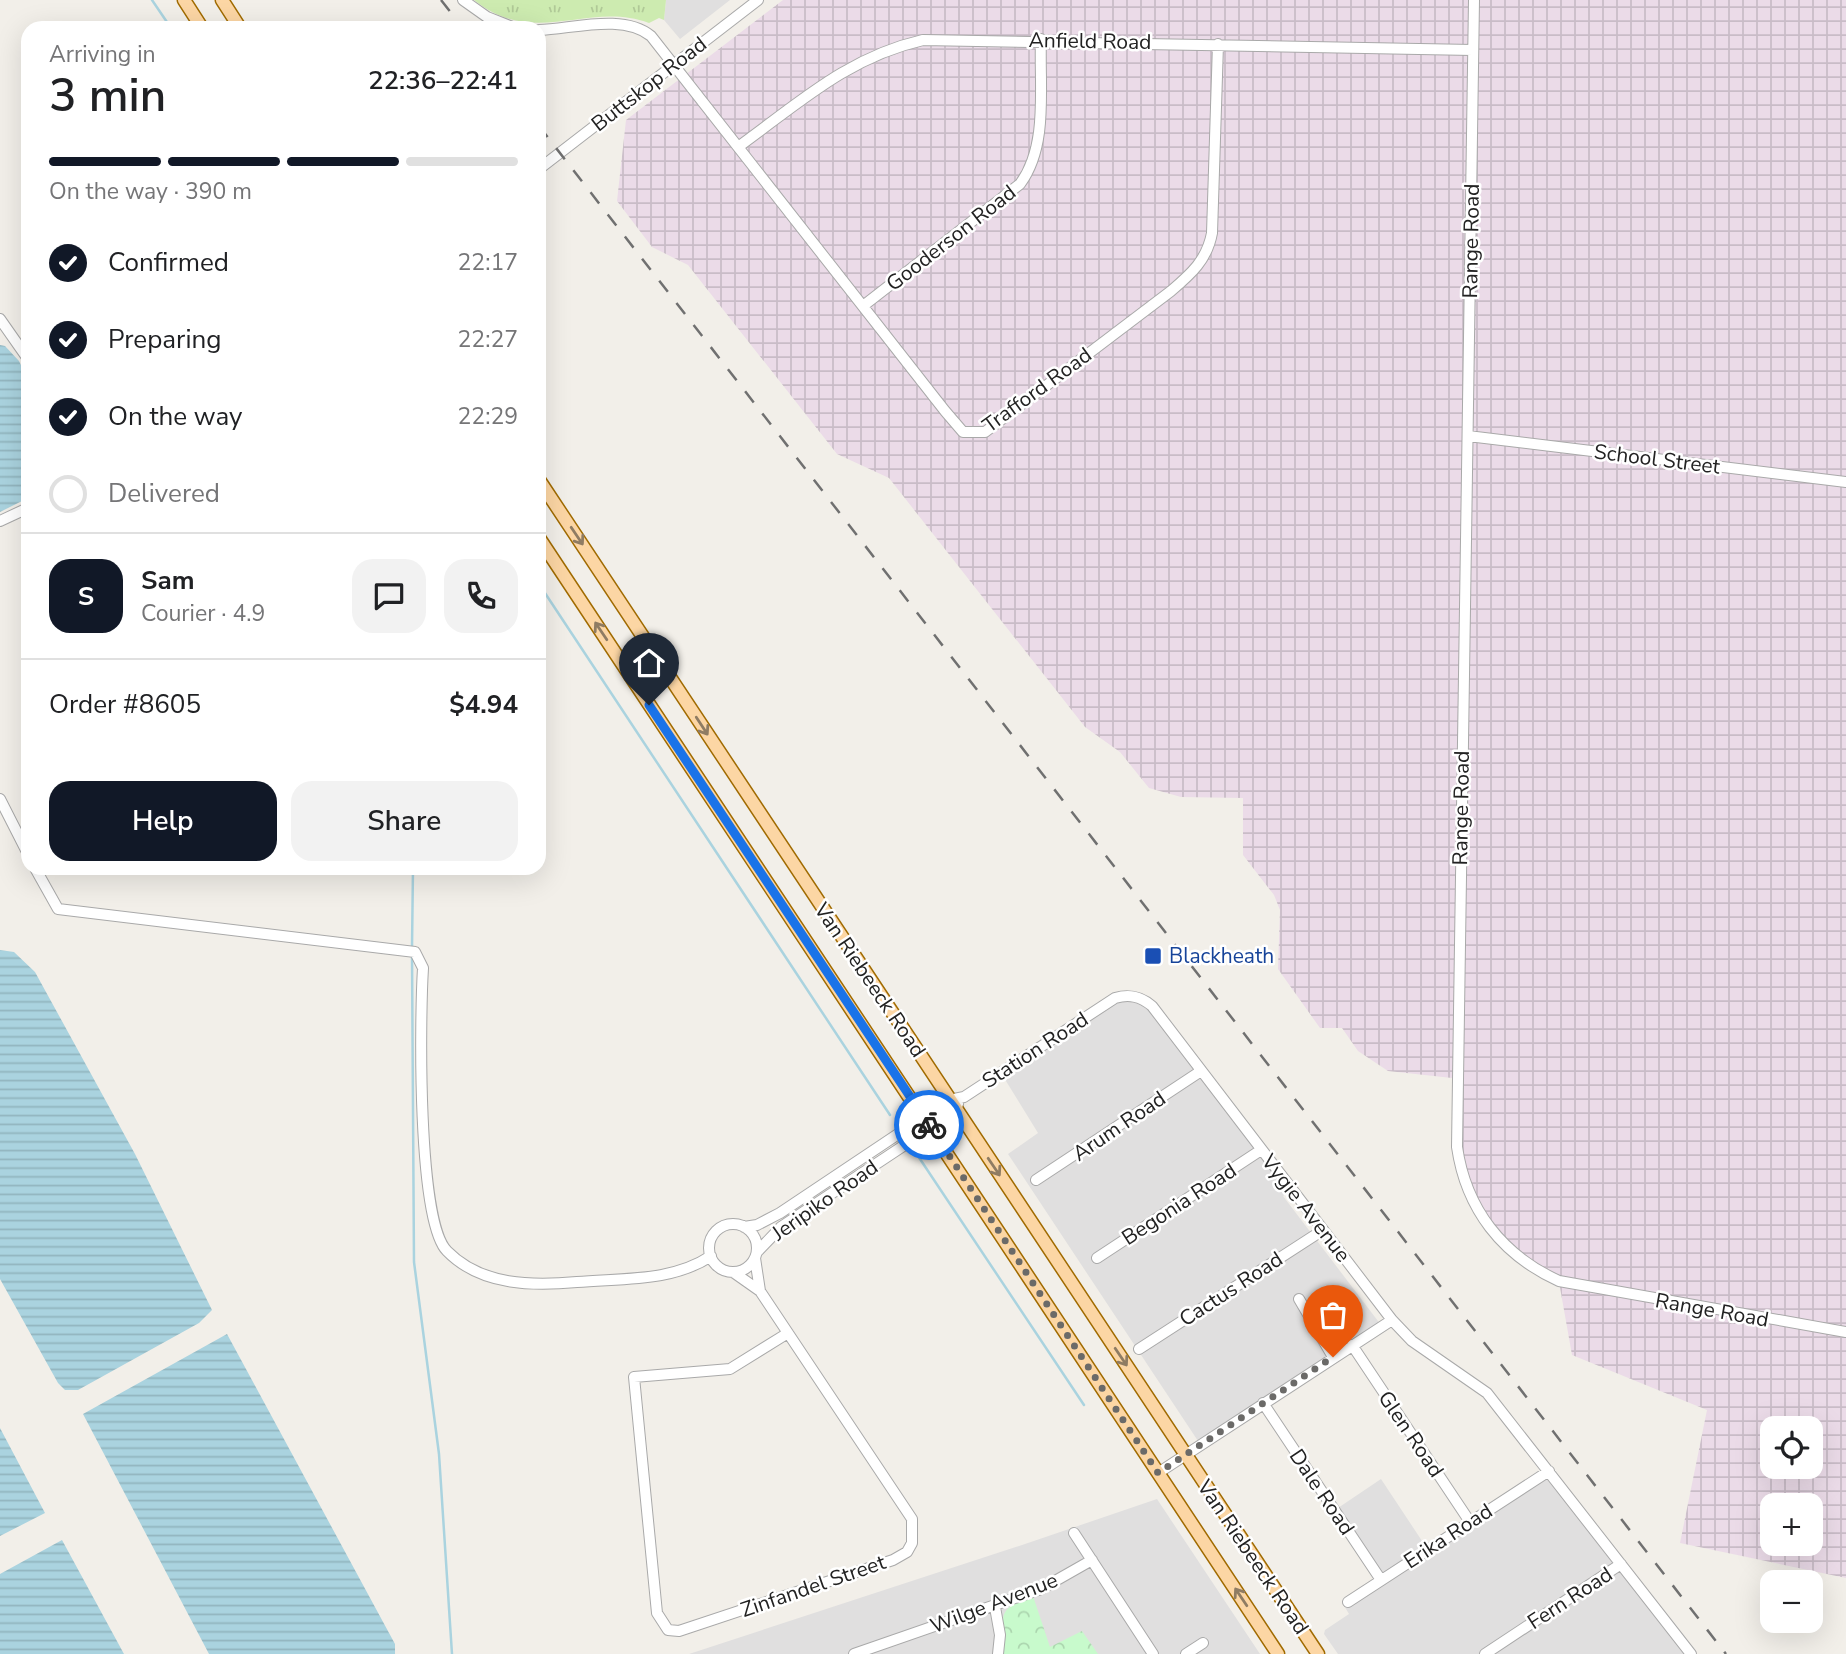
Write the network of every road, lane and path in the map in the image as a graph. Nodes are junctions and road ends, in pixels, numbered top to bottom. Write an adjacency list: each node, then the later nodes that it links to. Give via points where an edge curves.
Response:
1 (184, 0): 6 (main road)
2 (222, 0): 7 (main road)
3 (463, 0): 8 (street)
4 (758, 0): 13 (street, Buttskop Road)
5 (1474, 0): 12 (street, Range Road)
6 (198, 21)
7 (236, 21)
8 (497, 21)
9 (546, 30): 13 (street, Trafford Road, via 634,27 651,36)
10 (1041, 39): 11 (street, Anfield Road); 14 (street, Anfield Road, via 940,38 893,46 852,65); 16 (street, Gooderson Road, via 1038,151 1030,171 1020,184)
11 (1218, 44): 12 (street, Anfield Road); 16 (street, Trafford Road, via 1212,233 1202,261 1171,291 985,432 963,432)
12 (1474, 50): 19 (street, Range Road)
13 (675, 64): 14 (street, Trafford Road); 15 (street, Buttskop Road)
14 (738, 146): 16 (street, Trafford Road)
15 (546, 164)
16 (863, 306)
17 (0, 319): 18 (street)
18 (21, 349)
19 (1468, 436): 20 (street, School Street); 43 (street, Range Road, via 1457,1147 1471,1196 1510,1251 1559,1281)
20 (1846, 482)
21 (546, 490): 30 (main road, Van Riebeeck Road, one-way to 30)
22 (21, 511): 23 (street)
23 (0, 521)
24 (546, 549): 31 (main road, Van Riebeeck Road, one-way to 24)
25 (0, 799): 26 (street)
26 (21, 840)
27 (39, 875): 37 (street, via 58,909 415,952 423,968 421,1091 430,1200 436,1234 458,1261 491,1277 533,1284 677,1274)
28 (1110, 1001): 29 (street, Vygie Avenue, via 1127,996 1148,1002); 30 (street, Station Road)
29 (1201, 1071): 32 (street, Vygie Avenue); 33 (street, Arum Road)
30 (955, 1103): 31 (street, Station Road); 49 (main road, Van Riebeeck Road, one-way to 49)
31 (927, 1122): 34 (street, Jeripiko Road, via 780,1213); 36 (street, Jeripiko Road, via 781,1227); 51 (main road, Van Riebeeck Road)
32 (1261, 1150): 35 (street, Vygie Avenue); 38 (street, Begonia Road)
33 (1036, 1180)
34 (744, 1227): 36 (street, via 755,1237); 37 (street, via 719,1229 710,1244)
35 (1323, 1230): 42 (street, Vygie Avenue); 46 (street, Cactus Road)
36 (756, 1255): 39 (street, via 746,1268); 40 (street, Zinfandel Street)
37 (711, 1256): 39 (street, via 720,1268)
38 (1097, 1258)
39 (733, 1272): 40 (street, Zinfandel Street)
40 (760, 1291): 44 (street, Zinfandel Street)
41 (1298, 1299): 47 (street)
42 (1391, 1320): 45 (street); 50 (street, Vygie Avenue, via 1412,1341 1487,1393)
43 (1846, 1332)
44 (788, 1333): 44 (street, Zinfandel Street, via 912,1519 912,1543 893,1560 679,1631 668,1630 657,1612 634,1377 730,1369)
45 (1352, 1345): 47 (street); 52 (street, Glen Road)
46 (1139, 1349)
47 (1333, 1357): 48 (street)
48 (1263, 1404): 49 (street); 56 (street, Dale Road)
49 (1185, 1455): 51 (street); 65 (main road, Van Riebeeck Road)
50 (1549, 1471): 52 (street, Erika Road); 55 (street, Vygie Avenue)
51 (1158, 1473): 64 (main road, Van Riebeeck Road, one-way to 51)
52 (1470, 1522): 56 (street, Erika Road)
53 (1074, 1533): 54 (street)
54 (1092, 1560): 58 (street, Wilge Avenue, via 1041,1589); 62 (street)
55 (1621, 1564): 66 (street, Fern Road); 67 (street, Vygie Avenue)
56 (1381, 1580): 57 (street, Erika Road)
57 (1348, 1602)
58 (995, 1607): 60 (street, Wilge Avenue); 61 (street)
59 (1203, 1643): 63 (street)
60 (854, 1654)
61 (998, 1654)
62 (1153, 1654)
63 (1186, 1654)
64 (1278, 1654)
65 (1318, 1654)
66 (1485, 1654)
67 (1691, 1654)

